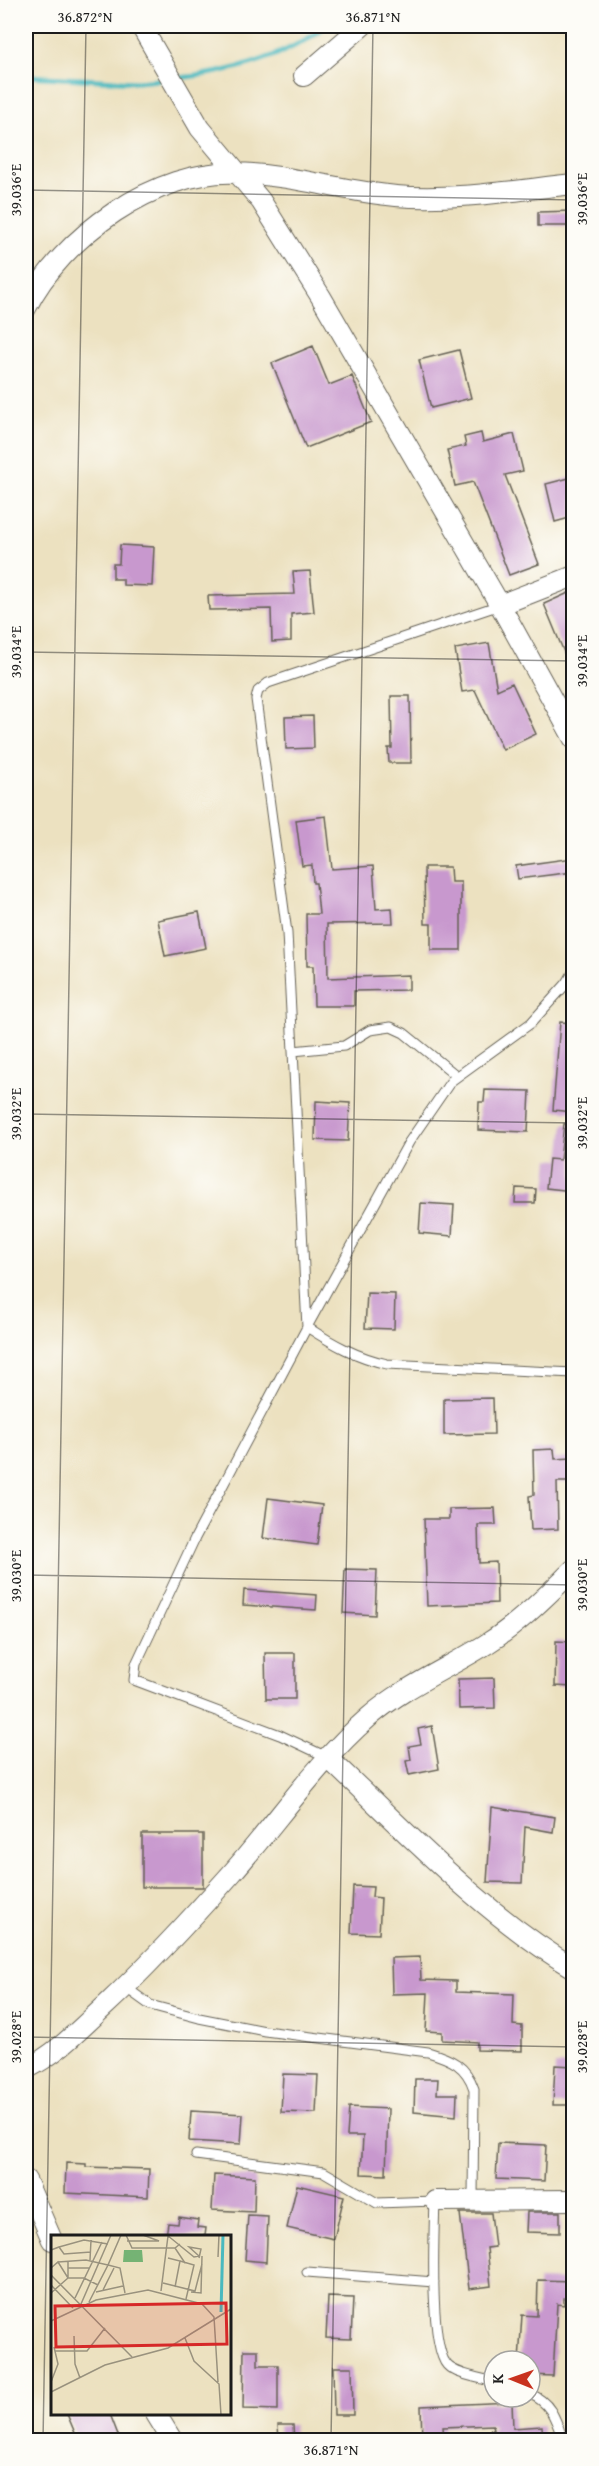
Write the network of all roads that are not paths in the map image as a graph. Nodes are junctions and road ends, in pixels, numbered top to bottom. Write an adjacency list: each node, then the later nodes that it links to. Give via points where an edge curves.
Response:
1 (141, 26): 4 (street, via 197,123)
2 (362, 26): 3 (street)
3 (304, 76)
4 (237, 172): 5 (street, via 398,196); 6 (street, via 168,184 118,210 54,265); 8 (street, via 291,248)
5 (573, 184)
6 (26, 308)
7 (573, 576): 8 (street)
8 (501, 605): 9 (street); 11 (lane, via 268,684 258,691 287,933)
9 (573, 739)
10 (573, 971): 12 (lane, via 531,1023)
11 (293, 1051): 12 (lane, via 344,1046 370,1030 391,1027); 13 (lane)
12 (457, 1076): 13 (lane, via 439,1095 409,1142)
13 (307, 1327): 14 (lane, via 338,1348 387,1364); 16 (lane, via 195,1538 136,1664 134,1680 280,1735)
14 (573, 1373)
15 (573, 1569): 16 (street, via 519,1620 398,1695)
16 (327, 1757): 17 (street, via 470,1891 524,1936); 18 (street, via 232,1873)
17 (573, 1968)
18 (125, 1987): 19 (street, via 63,2045); 22 (lane, via 150,2005 199,2018 265,2031 428,2052 454,2061 470,2076 474,2089)
19 (26, 2069)
20 (196, 2156): 24 (lane, via 324,2172 377,2202)
21 (26, 2180): 25 (street)
22 (473, 2199): 23 (street); 24 (street)
23 (573, 2200)
24 (435, 2201): 28 (lane)
25 (29, 2204): 26 (street)
26 (51, 2238)
27 (307, 2272): 28 (lane)
28 (434, 2283): 29 (lane, via 440,2350 446,2364)
29 (482, 2378)
30 (542, 2400): 33 (lane, via 550,2408)
31 (157, 2415): 32 (street)
32 (172, 2440)
33 (563, 2440)

